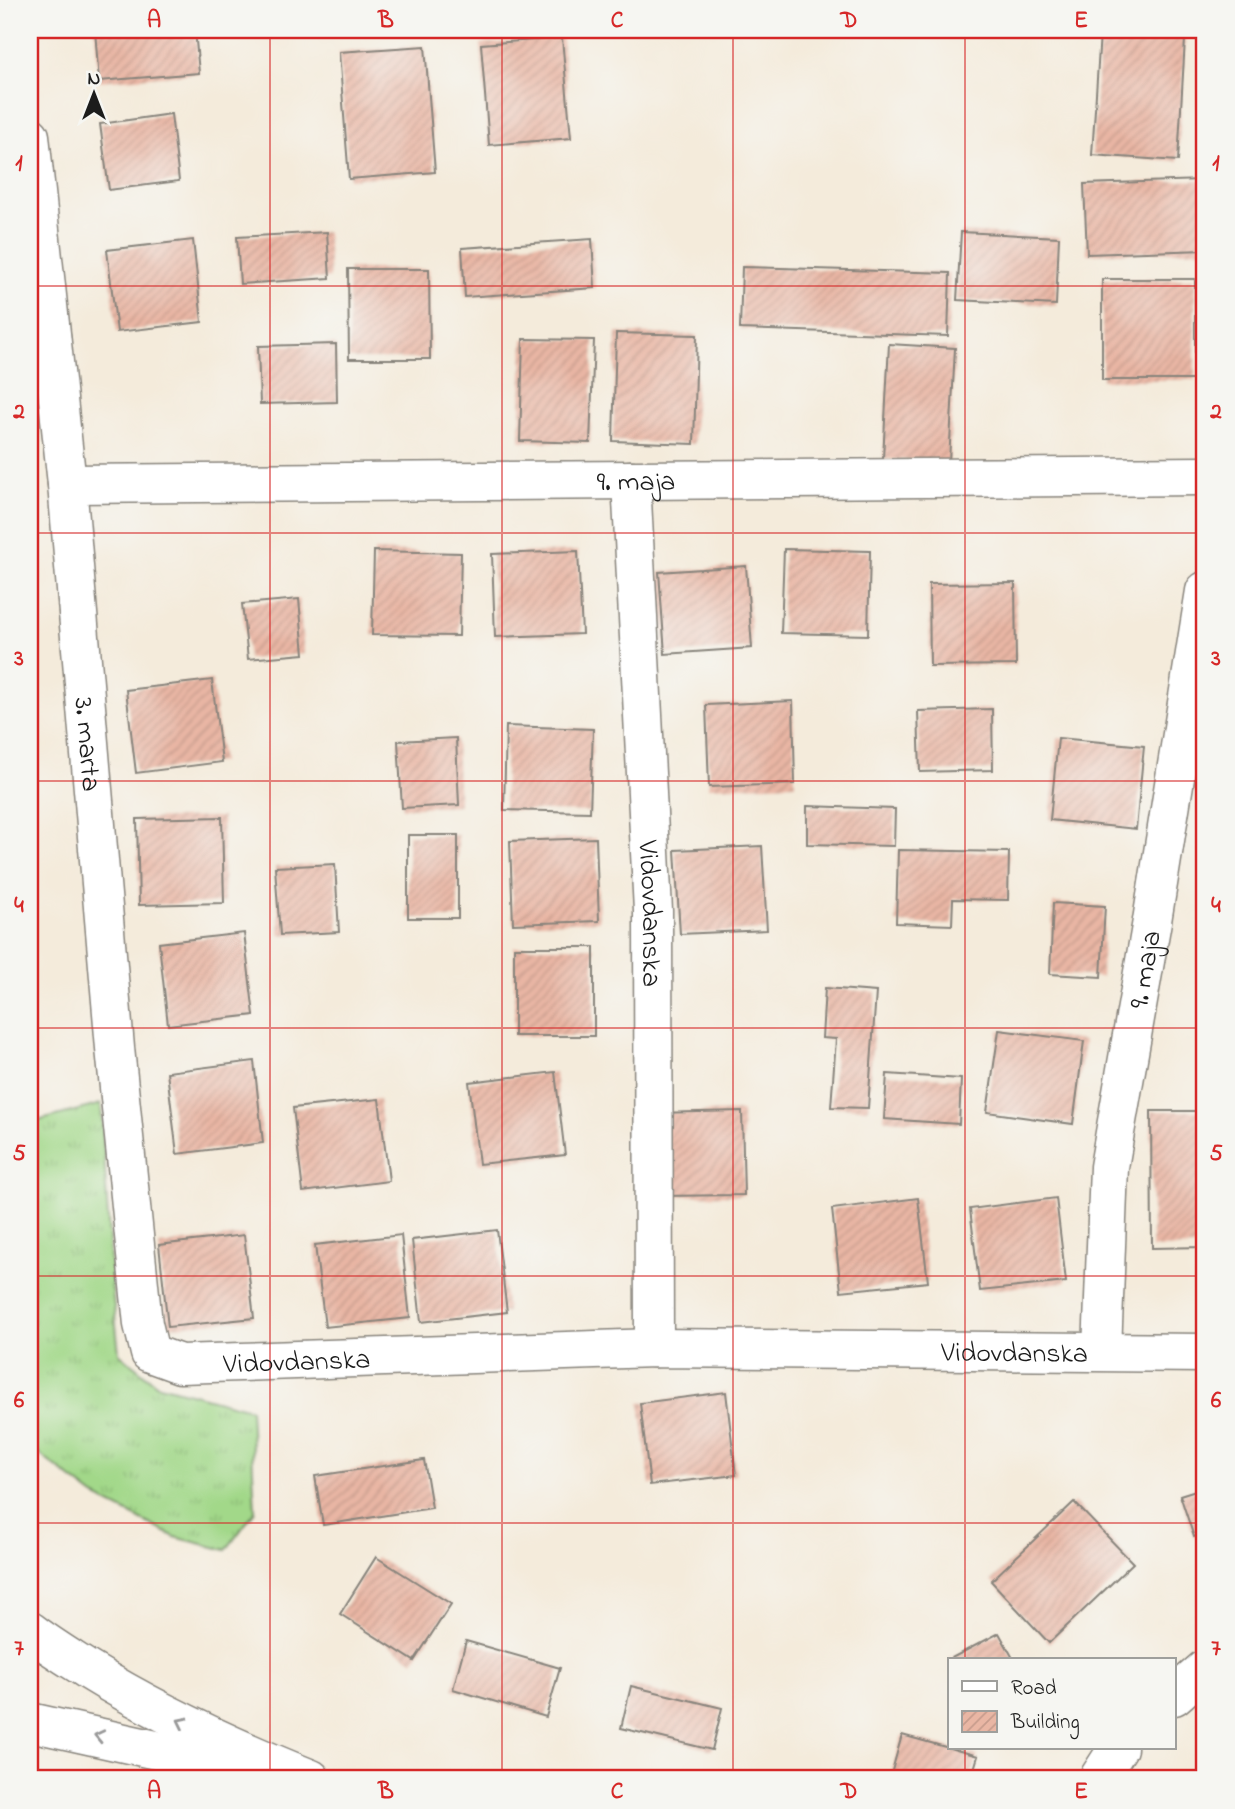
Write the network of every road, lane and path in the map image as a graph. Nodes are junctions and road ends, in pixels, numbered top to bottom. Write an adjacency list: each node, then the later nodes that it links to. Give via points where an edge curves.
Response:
1 (30, 136): 4 (street, 3. marta)
2 (1205, 476): 3 (street, 9. maja)
3 (631, 480): 4 (street, 9. maja); 6 (street, Vidovdanska, via 653,911)
4 (67, 484): 8 (street, 3. marta, via 115,1048 143,1324)
5 (1205, 590): 7 (street, 9. maja, via 1109,1167)
6 (654, 1348): 7 (street, Vidovdanska); 8 (street, Vidovdanska, via 180,1364)
7 (1102, 1351): 9 (street, Vidovdanska)
8 (150, 1353)
9 (1205, 1353)
10 (30, 1630): 16 (street, one-way to 10, via 234,1748 134,1699)
11 (1205, 1669): 12 (street)
12 (1176, 1694)
13 (30, 1722): 15 (street, one-way to 13)
14 (1117, 1750): 17 (street)
15 (285, 1779)
16 (312, 1779)
17 (1098, 1779)

